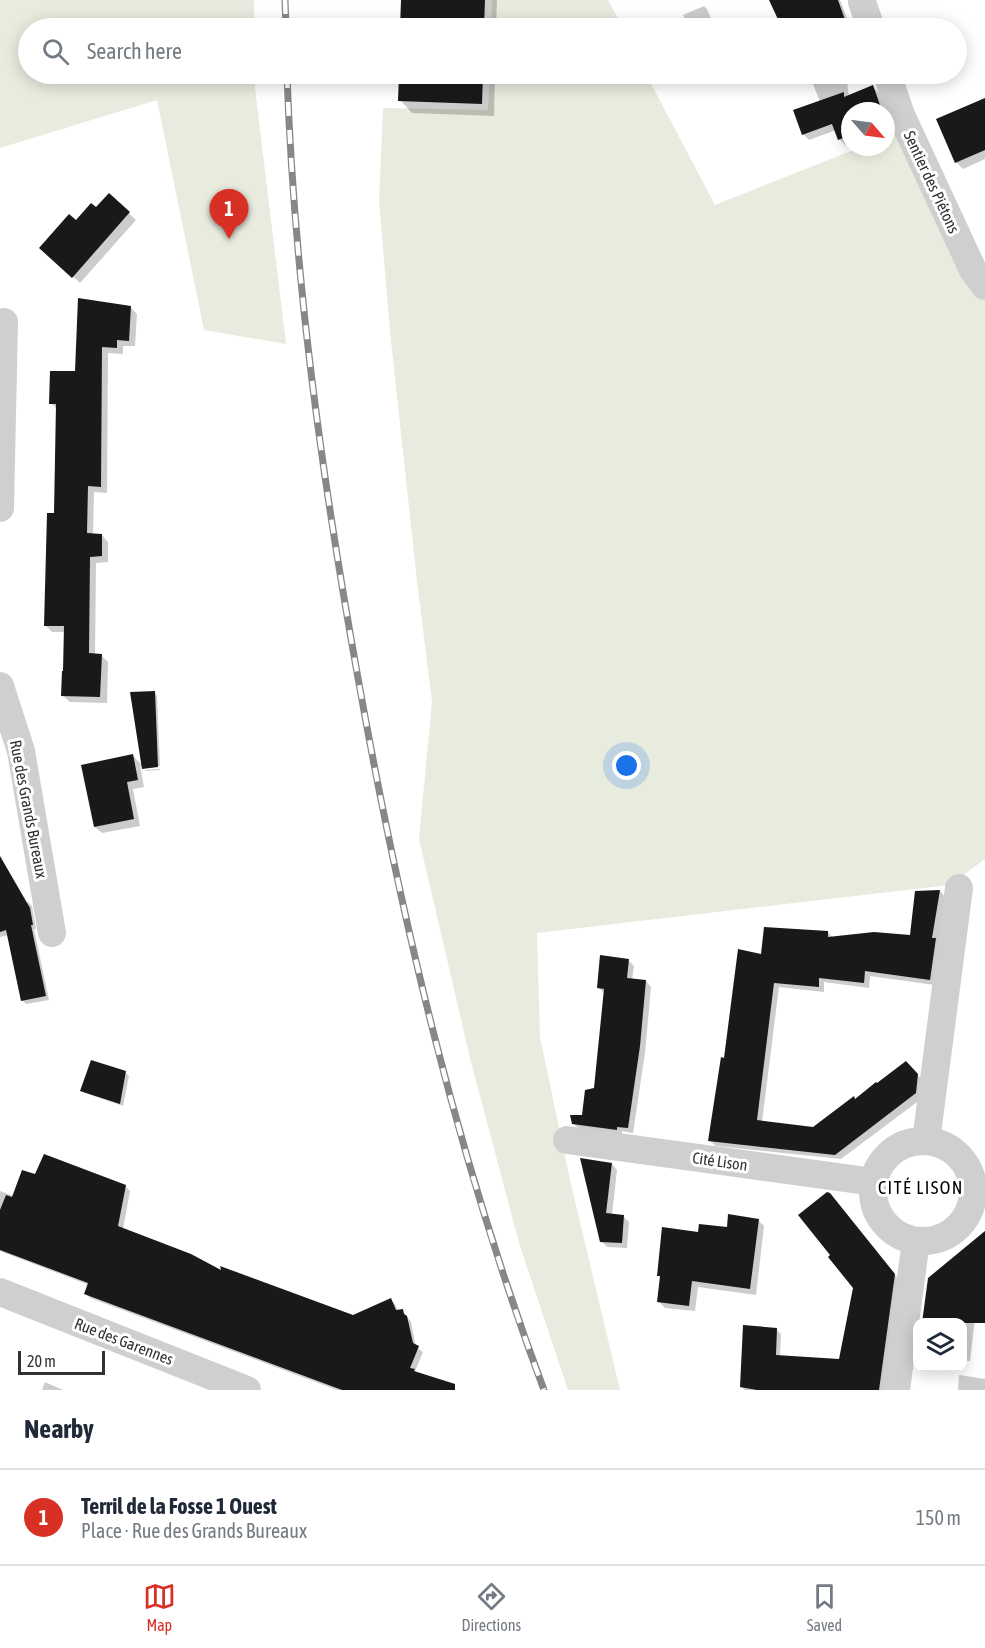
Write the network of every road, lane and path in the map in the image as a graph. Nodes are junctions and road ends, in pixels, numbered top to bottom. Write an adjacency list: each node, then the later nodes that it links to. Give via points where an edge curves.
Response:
1 (862, 2): 2 (street)
2 (868, 18)
3 (890, 84): 4 (street, Sentier des Piétons, via 972,270)
4 (985, 286)
5 (4, 322): 6 (street)
6 (0, 508)
7 (0, 686): 9 (street, Rue des Grands Bureaux, via 21,751)
8 (959, 888): 11 (street)
9 (52, 933)
10 (567, 1140): 12 (street, Cité Lison)
11 (926, 1141): 12 (street, via 898,1148 878,1169); 13 (street, via 945,1146 960,1157)
12 (874, 1182): 14 (street, via 876,1209 883,1220 892,1230)
13 (979, 1195): 14 (street, via 960,1224 948,1234)
14 (916, 1241): 17 (street)
15 (0, 1292): 16 (street, Rue des Garennes)
16 (247, 1390)
17 (896, 1390)

